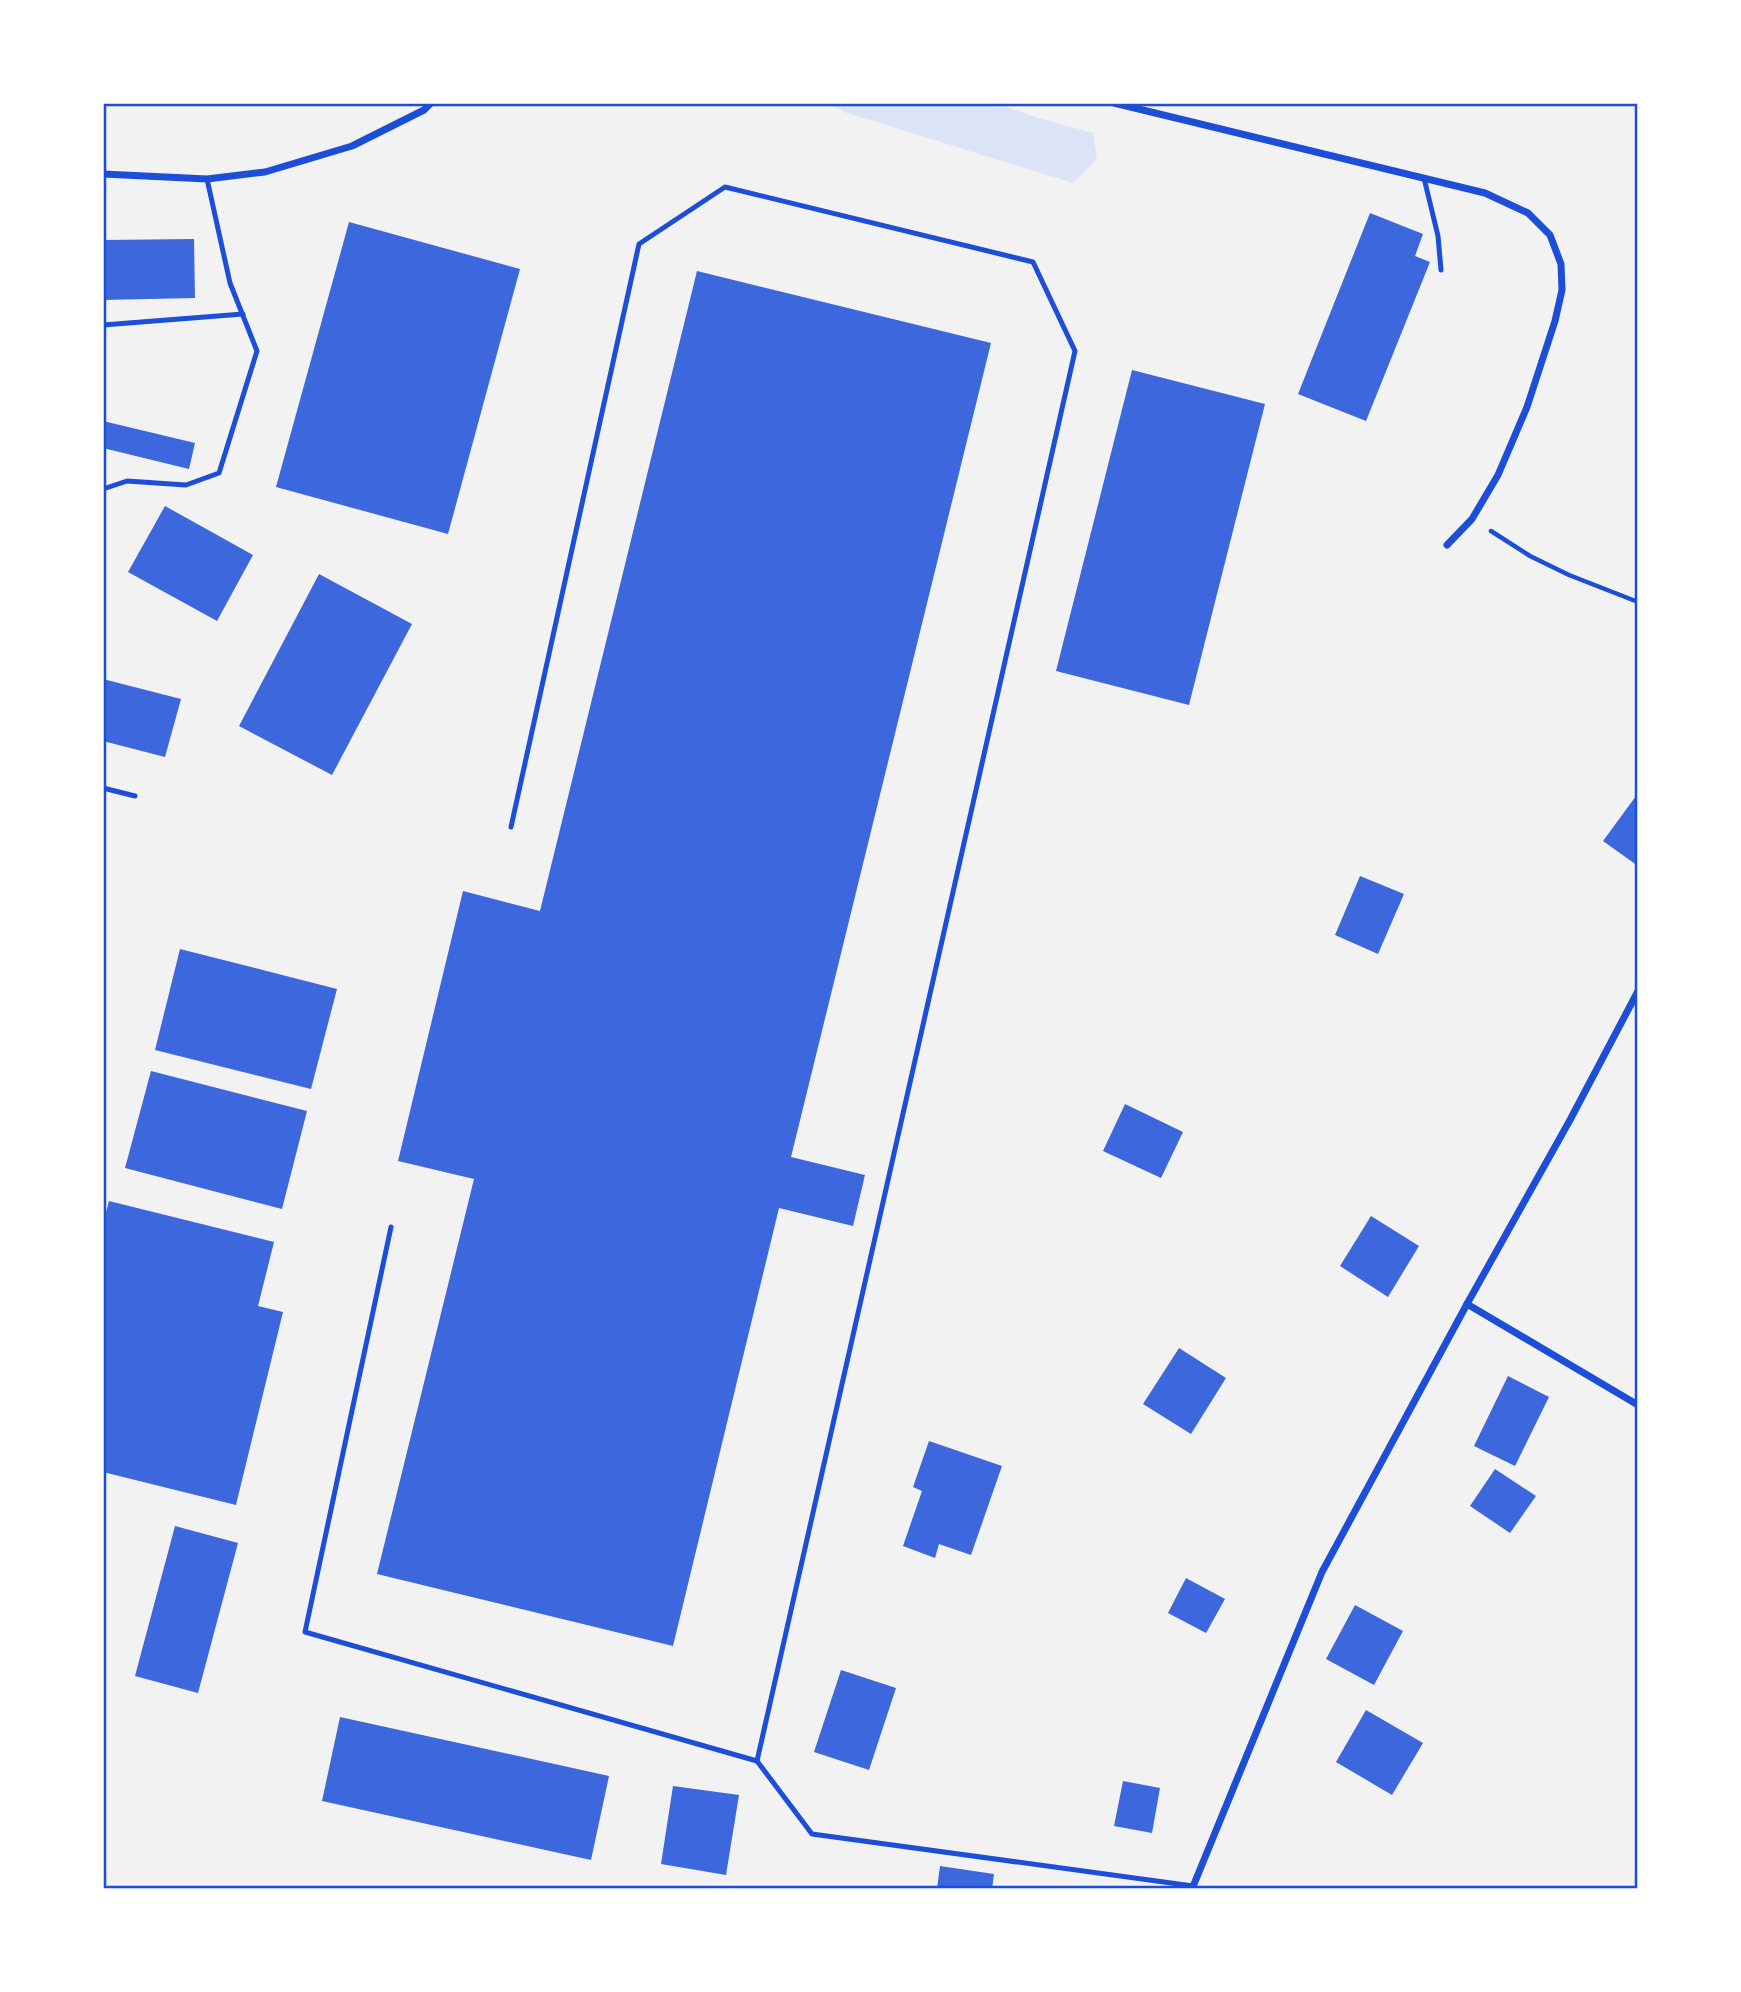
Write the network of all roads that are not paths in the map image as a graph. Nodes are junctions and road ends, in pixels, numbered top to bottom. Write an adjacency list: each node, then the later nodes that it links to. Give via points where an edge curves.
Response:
1 (431, 103): 5 (street, via 352,146 265,172)
2 (1114, 103): 4 (street)
3 (103, 174): 5 (street)
4 (1424, 178): 6 (lane); 10 (street, via 1485,193 1528,213 1550,236 1561,264 1562,290 1555,321 1527,407 1499,475 1472,519)
5 (206, 180): 7 (lane, via 230,283)
6 (1441, 270)
7 (243, 314): 8 (lane); 9 (lane, via 257,351 219,473 186,485 127,481)
8 (103, 325)
9 (103, 489)
10 (1447, 545)
11 (103, 788): 12 (lane)
12 (135, 796)
13 (511, 827): 18 (lane, via 639,244 725,187 1033,262 1075,351)
14 (1638, 991): 16 (street)
15 (391, 1227): 18 (lane, via 306,1632)
16 (1467, 1304): 17 (street); 19 (street, via 1322,1572)
17 (1638, 1405)
18 (757, 1761): 19 (lane, via 812,1834)
19 (1193, 1887)

